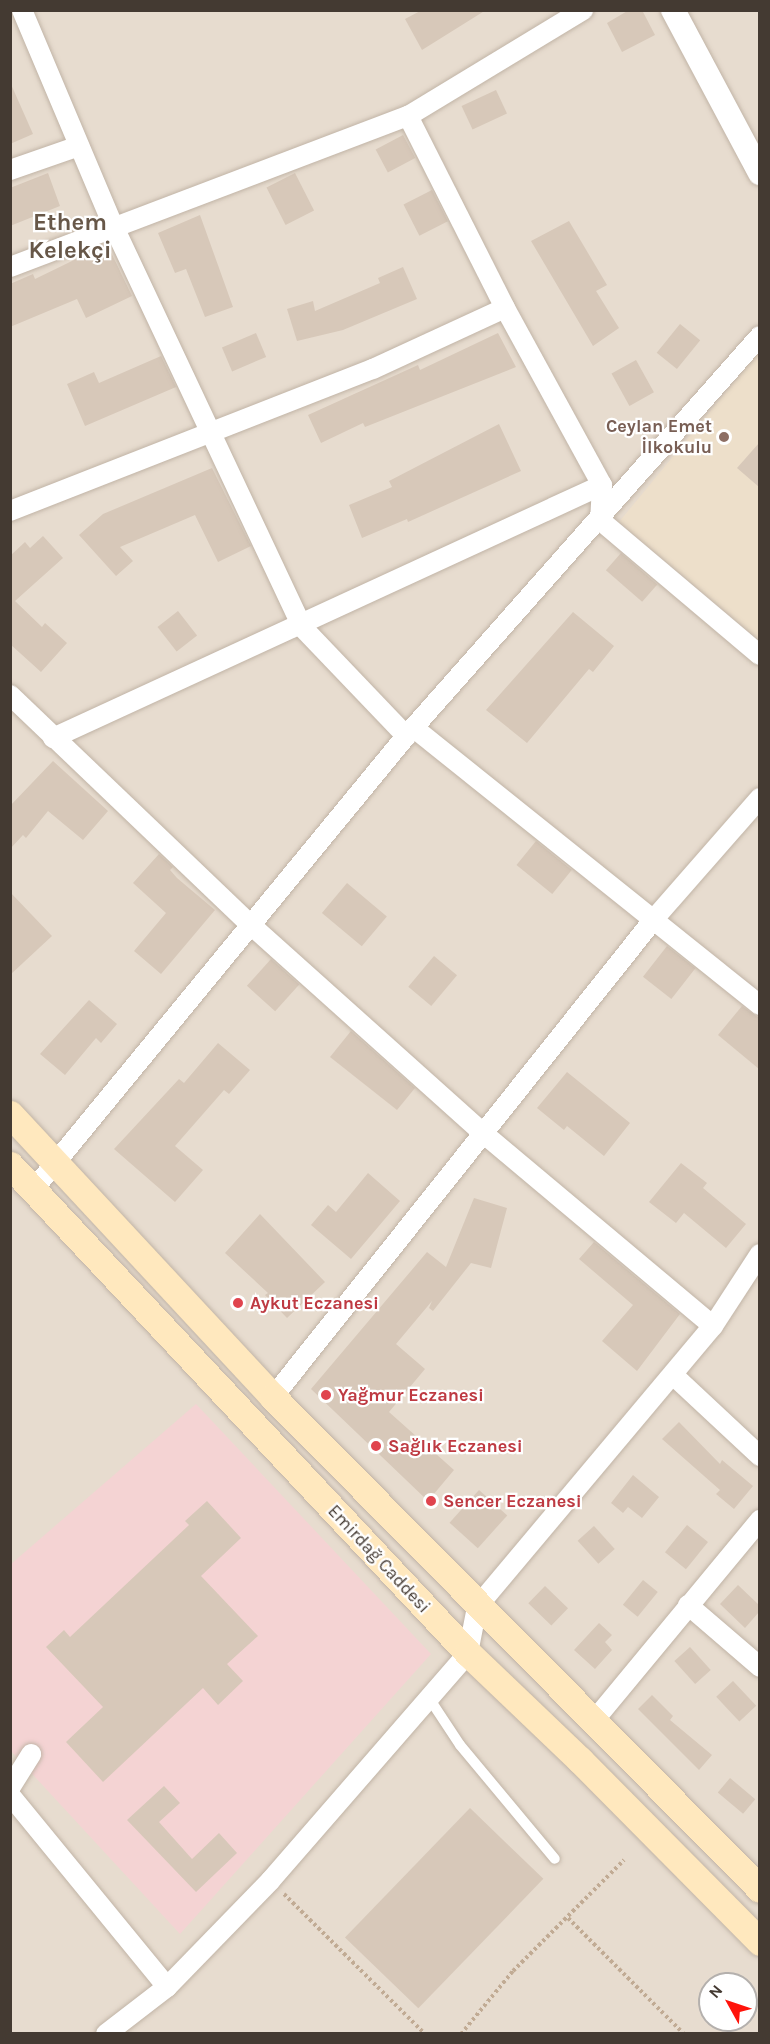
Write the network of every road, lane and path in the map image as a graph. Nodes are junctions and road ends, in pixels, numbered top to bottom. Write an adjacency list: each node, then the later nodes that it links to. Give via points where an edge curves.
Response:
1 (22, 10): 5 (street)
2 (583, 10): 4 (street)
3 (674, 10): 6 (street)
4 (408, 116): 8 (street); 10 (street)
5 (79, 146): 7 (street); 8 (street)
6 (757, 164)
7 (10, 170)
8 (113, 225): 9 (street); 12 (street)
9 (10, 267)
10 (505, 308): 12 (street, via 373,369); 13 (street)
11 (759, 336): 15 (street)
12 (211, 433): 14 (street); 16 (street)
13 (602, 485): 15 (street); 16 (street)
14 (10, 511)
15 (600, 520): 17 (street); 19 (street)
16 (302, 627): 19 (street); 20 (street)
17 (759, 655)
18 (10, 695): 20 (street)
19 (410, 732): 22 (street); 23 (street)
20 (53, 738): 23 (street)
21 (759, 798): 22 (street)
22 (654, 919): 24 (street); 26 (street)
23 (251, 925): 26 (street); 27 (street)
24 (759, 1005)
25 (10, 1114): 27 (main road, Emirdağ Caddesi)
26 (483, 1133): 32 (street); 34 (street)
27 (53, 1162): 29 (street); 34 (main road, Emirdağ Caddesi)
28 (10, 1165): 29 (main road, Emirdağ Caddesi)
29 (33, 1190): 39 (main road, Emirdağ Caddesi)
30 (759, 1254): 31 (street)
31 (752, 1283): 32 (street)
32 (713, 1326): 33 (street)
33 (672, 1375): 35 (street); 38 (street)
34 (273, 1397): 38 (main road, Emirdağ Caddesi)
35 (759, 1455)
36 (759, 1520): 37 (street)
37 (688, 1605): 40 (street); 42 (street)
38 (477, 1607): 39 (street); 42 (main road, Emirdağ Caddesi)
39 (468, 1653): 41 (street); 51 (main road, Emirdağ Caddesi, via 580,1760)
40 (759, 1667)
41 (429, 1698): 46 (lane, via 460,1745); 48 (street)
42 (592, 1723): 49 (main road, Emirdağ Caddesi)
43 (31, 1754): 44 (street)
44 (10, 1788)
45 (10, 1796): 52 (street)
46 (555, 1859)
47 (624, 1860): 50 (path)
48 (270, 1881): 52 (street); 54 (path, via 344,1949)
49 (759, 1889)
50 (568, 1918): 55 (path, via 513,1971); 56 (path)
51 (759, 1942)
52 (167, 1987): 53 (street)
53 (106, 2034)
54 (425, 2034)
55 (461, 2034)
56 (684, 2034)

